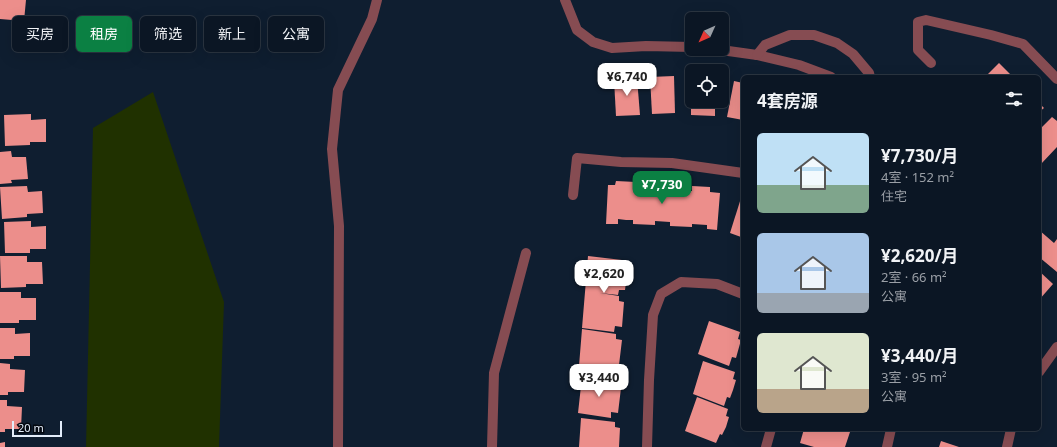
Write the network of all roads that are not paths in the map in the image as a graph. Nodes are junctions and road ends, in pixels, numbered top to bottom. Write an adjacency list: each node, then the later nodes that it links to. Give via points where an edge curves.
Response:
1 (377, 0): 19 (street, via 372,19 338,90 332,149 339,226)
2 (565, 0): 3 (street, via 577,30 594,42 612,48)
3 (685, 47)
4 (729, 51): 5 (street)
5 (757, 54): 7 (street); 8 (street, via 766,45 790,35 814,34 853,54)
6 (931, 63): 9 (street, via 918,50 918,22 926,20 1023,44)
7 (826, 75)
8 (870, 75)
9 (1057, 79)
10 (741, 173): 11 (street, via 672,163 577,158)
11 (573, 195)
12 (526, 253): 20 (street, via 494,373)
13 (741, 293): 21 (street, via 718,284 681,282 661,294 653,315)
14 (1057, 347): 15 (street)
15 (1041, 369)
16 (770, 431): 22 (street)
17 (891, 431): 23 (street)
18 (1011, 431): 24 (street)
19 (338, 447)
20 (492, 447)
21 (647, 447)
22 (766, 447)
23 (887, 447)
24 (1007, 447)

